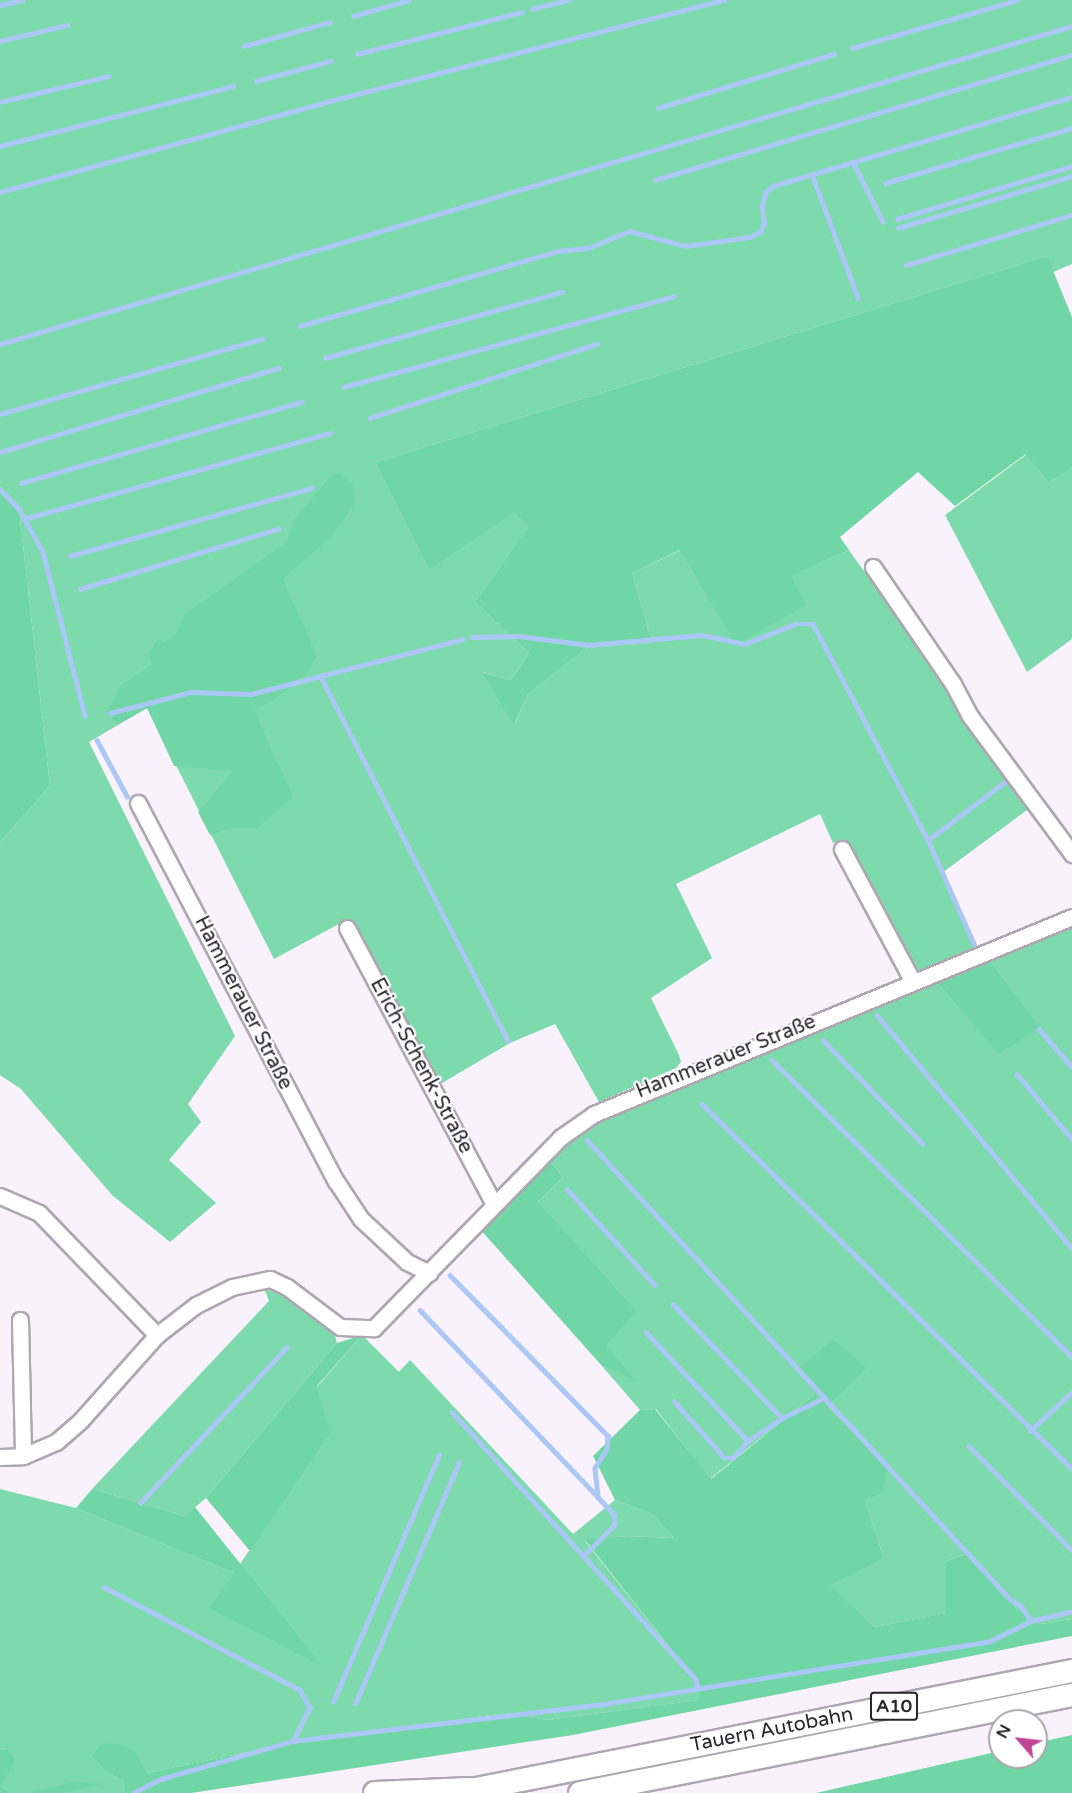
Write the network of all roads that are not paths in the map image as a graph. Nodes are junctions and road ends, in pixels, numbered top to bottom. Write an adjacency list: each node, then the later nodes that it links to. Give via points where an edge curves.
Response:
1 (873, 567): 4 (street, via 953,684 969,716)
2 (138, 803): 10 (street, Hammerauer Straße, via 336,1181 361,1219 407,1262)
3 (842, 849): 7 (street)
4 (1072, 854)
5 (1072, 916): 7 (street, Hammerauer Straße)
6 (347, 928): 9 (street, Erich-Schenk-Straße)
7 (912, 980): 9 (street, Hammerauer Straße, via 594,1114 561,1137)
8 (0, 1196): 12 (street, via 39,1213)
9 (493, 1203): 10 (street, Hammerauer Straße)
10 (430, 1272): 12 (street, Hammerauer Straße, via 384,1321 365,1330 340,1327 287,1287 270,1279 213,1295)
11 (20, 1320): 13 (street)
12 (157, 1335): 13 (street, Hammerauer Straße, via 81,1420 56,1442)
13 (23, 1456): 14 (street, Hammerauer Straße)
14 (0, 1457)
15 (1072, 1671): 17 (highway, Tauern Autobahn / A10)
16 (1072, 1695): 19 (highway, Tauern Autobahn / A10)
17 (464, 1791): 18 (highway, Tauern Autobahn)
18 (375, 1793)
19 (580, 1793)

